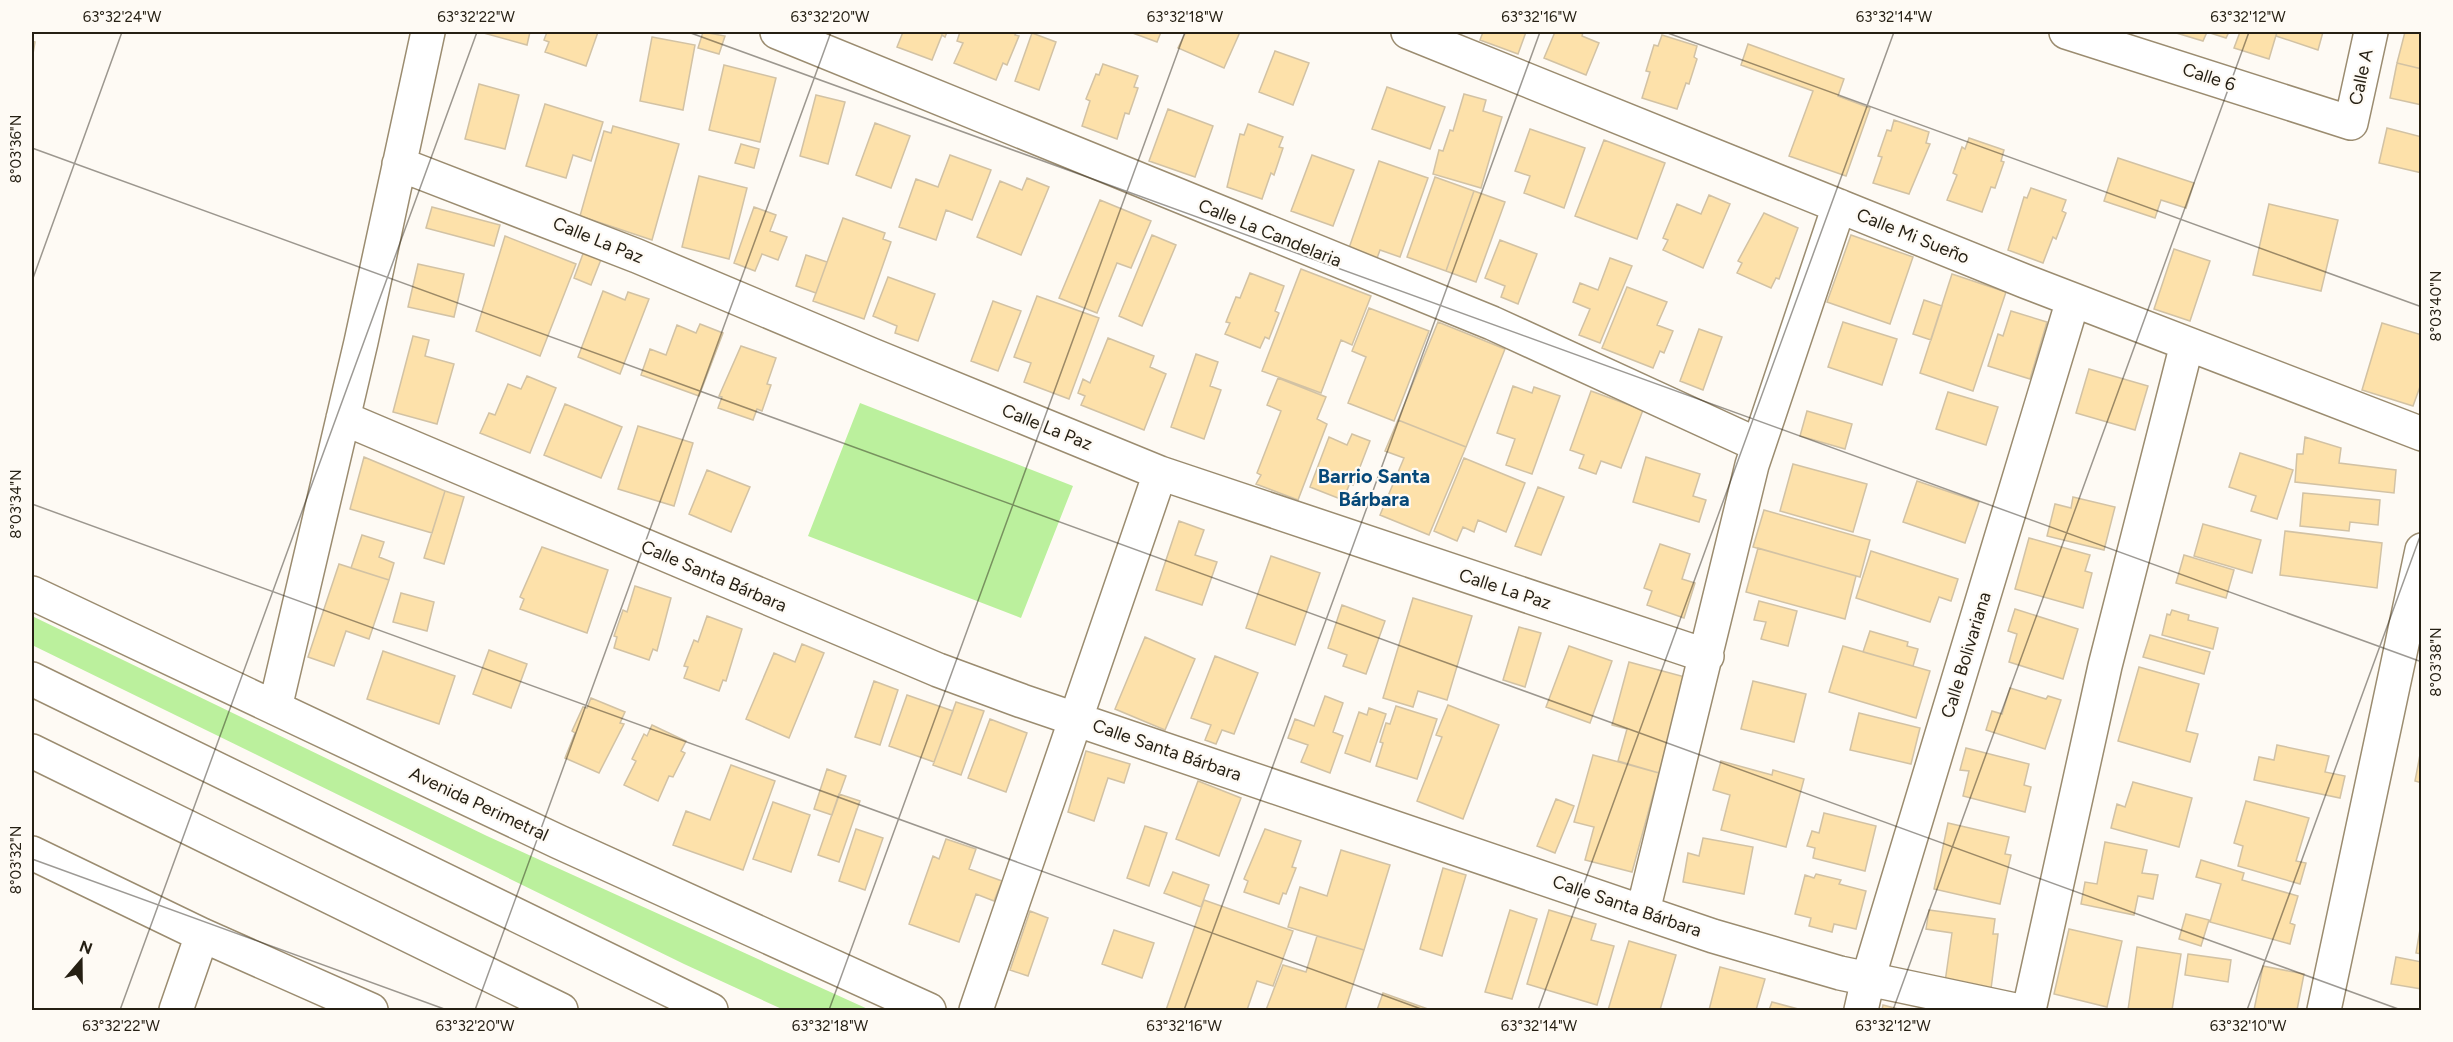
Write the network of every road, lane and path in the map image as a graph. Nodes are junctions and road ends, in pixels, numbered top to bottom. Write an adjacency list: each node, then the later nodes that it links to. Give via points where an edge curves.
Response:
1 (428, 32): 7 (main road)
2 (777, 32): 13 (main road, Calle La Candelaria, via 1492,322)
3 (1408, 32): 8 (main road, Calle Mi Sueño)
4 (2066, 32): 6 (main road, Calle 6)
5 (2371, 32): 6 (main road, Calle A)
6 (2351, 123)
7 (399, 164): 11 (main road); 14 (main road, Calle La Paz, via 581,233)
8 (1839, 206): 9 (main road, Calle Mi Sueño); 13 (main road)
9 (2073, 300): 10 (main road, Calle Mi Sueño); 25 (main road, Calle Bolivariana)
10 (2187, 344): 12 (main road, Calle Mi Sueño); 34 (main road, via 2104,666)
11 (343, 418): 19 (main road); 20 (main road, Calle Santa Bárbara, via 938,670)
12 (2421, 434)
13 (1758, 445): 17 (main road)
14 (1160, 473): 17 (main road, Calle La Paz); 20 (main road)
15 (2421, 550): 35 (main road)
16 (32, 593): 19 (main road, Avenida Perimetral)
17 (1707, 656): 23 (main road)
18 (32, 679): 29 (main road)
19 (275, 708): 30 (main road, Avenida Perimetral)
20 (1076, 719): 23 (main road, Calle Santa Bárbara); 31 (main road)
21 (32, 751): 28 (main road)
22 (32, 853): 24 (main road)
23 (1643, 911): 25 (main road, Calle Santa Bárbara, via 1713,936)
24 (202, 935): 26 (main road); 27 (main road)
25 (1868, 979): 32 (main road, Calle Bolivariana); 33 (main road, Calle Santa Bárbara)
26 (176, 1011)
27 (370, 1011)
28 (561, 1011)
29 (711, 1011)
30 (929, 1011)
31 (976, 1011)
32 (1861, 1011)
33 (2015, 1011)
34 (2029, 1011)
35 (2324, 1011)

